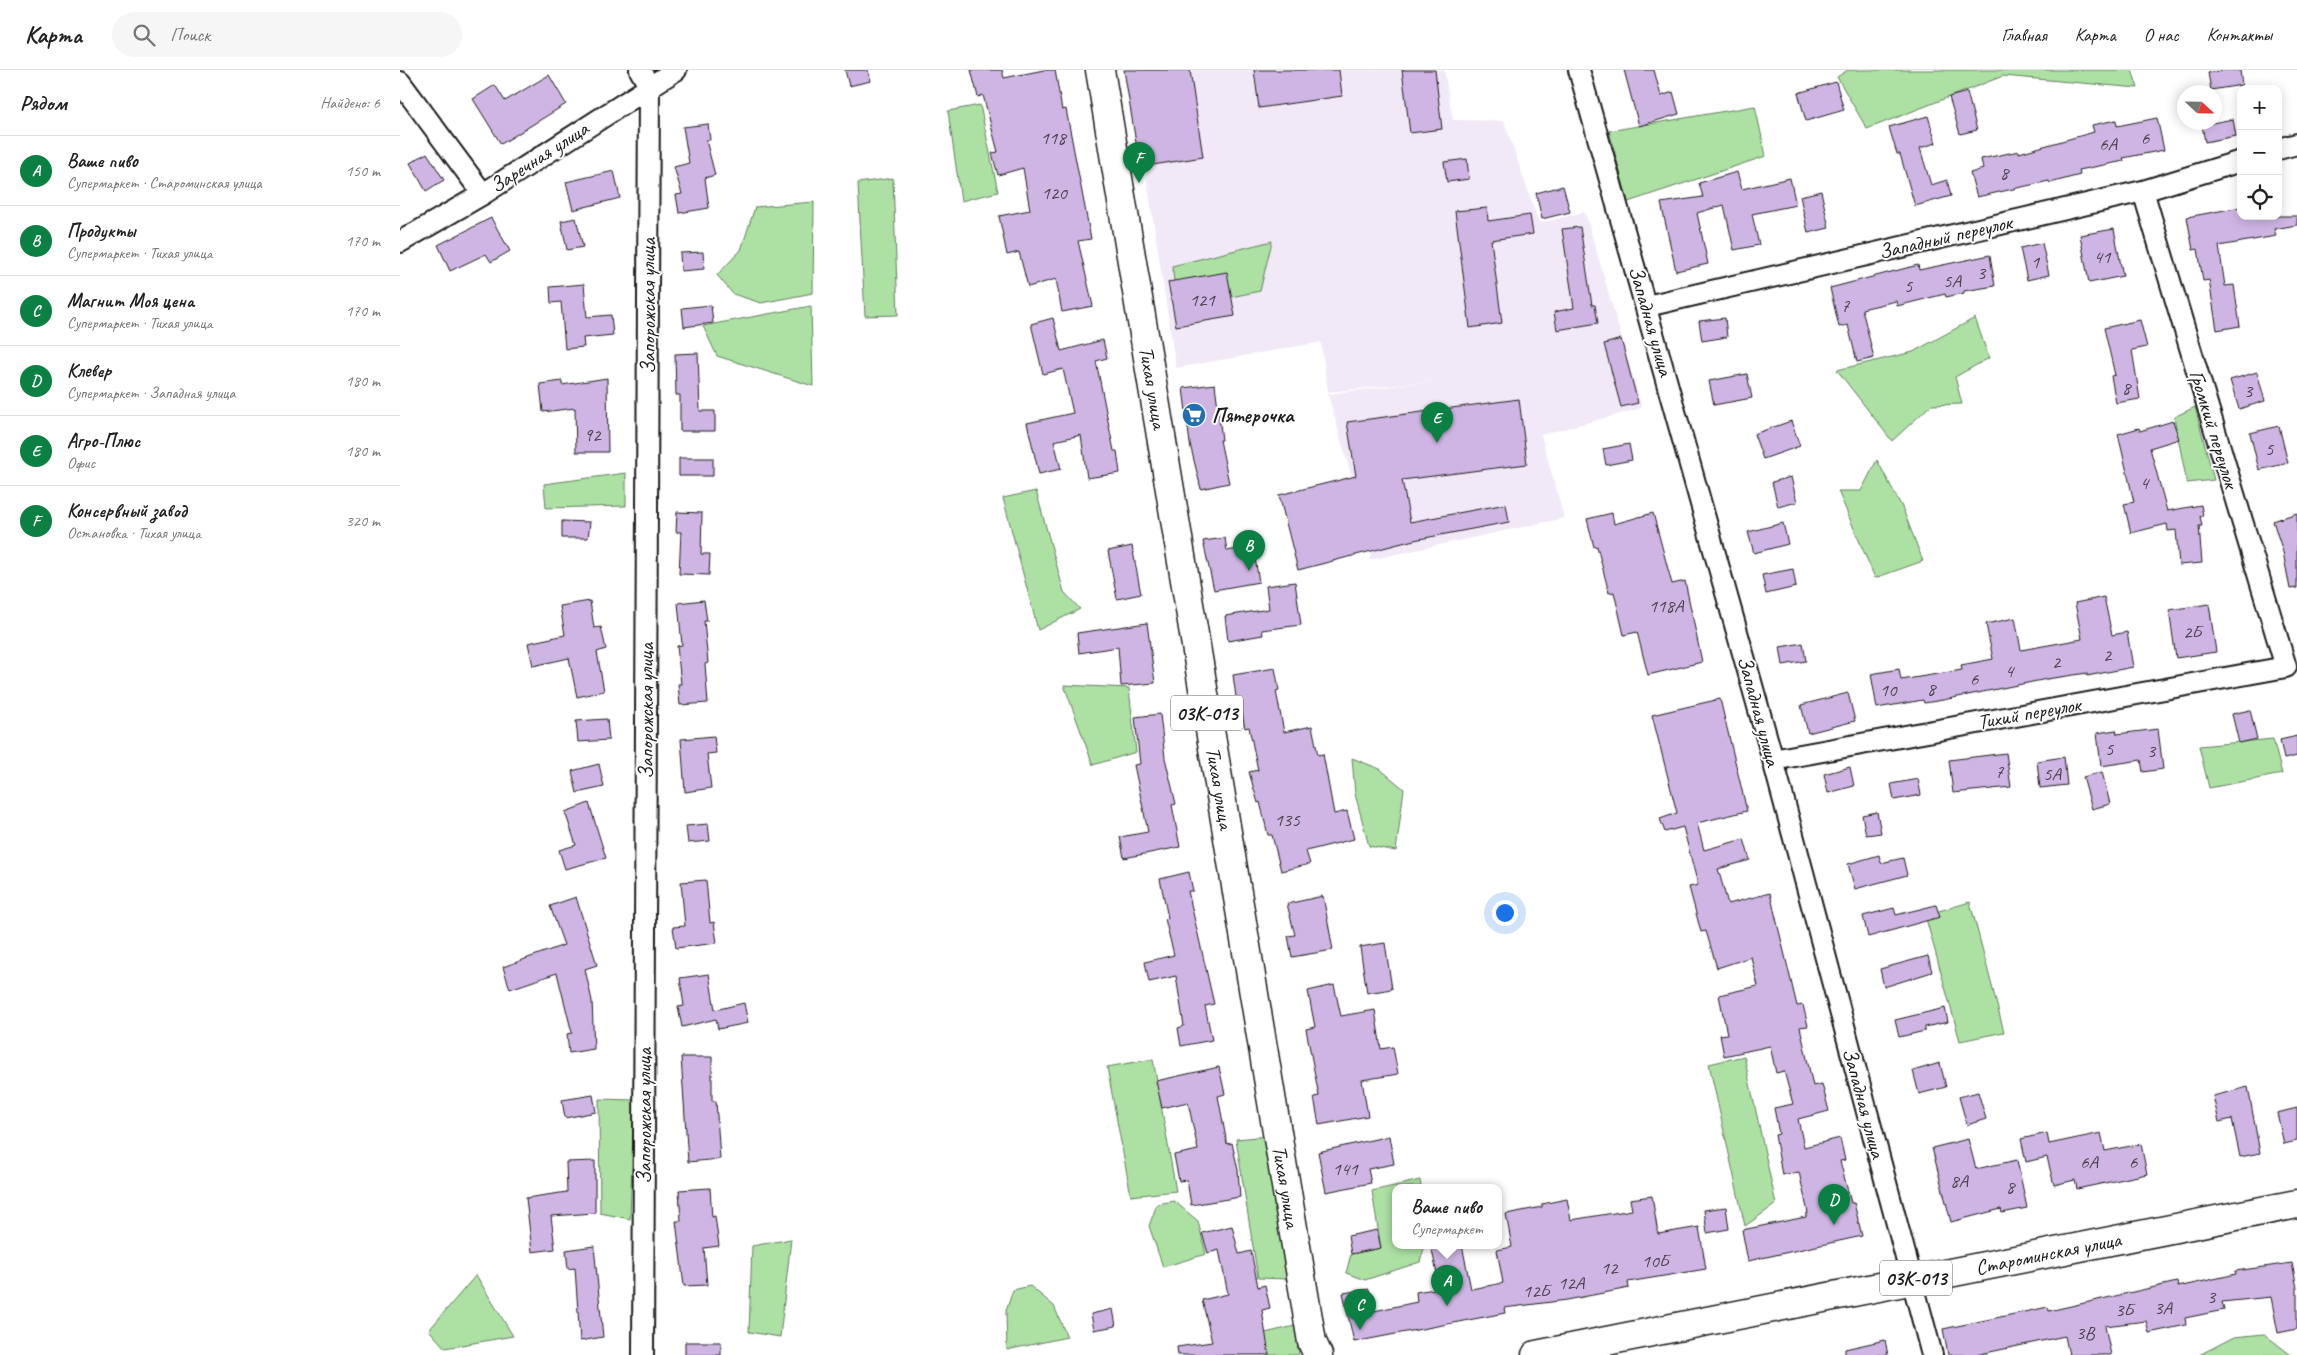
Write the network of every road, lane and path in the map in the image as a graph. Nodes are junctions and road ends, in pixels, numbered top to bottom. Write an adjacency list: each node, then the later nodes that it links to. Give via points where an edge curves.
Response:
1 (676, 70): 4 (street, Заречная улица)
2 (1100, 70): 18 (main road, Тихая улица / 03К-013, via 1312,1342)
3 (1580, 70): 12 (street, Западная улица)
4 (644, 78): 10 (street, Заречная улица); 17 (street, Запорожская улица)
5 (400, 82): 10 (street)
6 (2297, 144): 7 (street)
7 (2282, 148)
8 (2237, 162): 9 (street, Западный переулок)
9 (2143, 190): 12 (street, Западный переулок); 13 (street, Громкий переулок)
10 (482, 194): 11 (street, Заречная улица)
11 (400, 242)
12 (1647, 306): 14 (street, Западная улица)
13 (2286, 667): 14 (street, Тихий переулок)
14 (1773, 760): 16 (street, Западная улица)
15 (2297, 1204): 16 (main road, Староминская улица / 03К-013)
16 (1910, 1279): 19 (main road, Староминская улица / 03К-013); 20 (street, Западная улица)
17 (643, 1355)
18 (1318, 1355)
19 (1536, 1355)
20 (1932, 1355)

